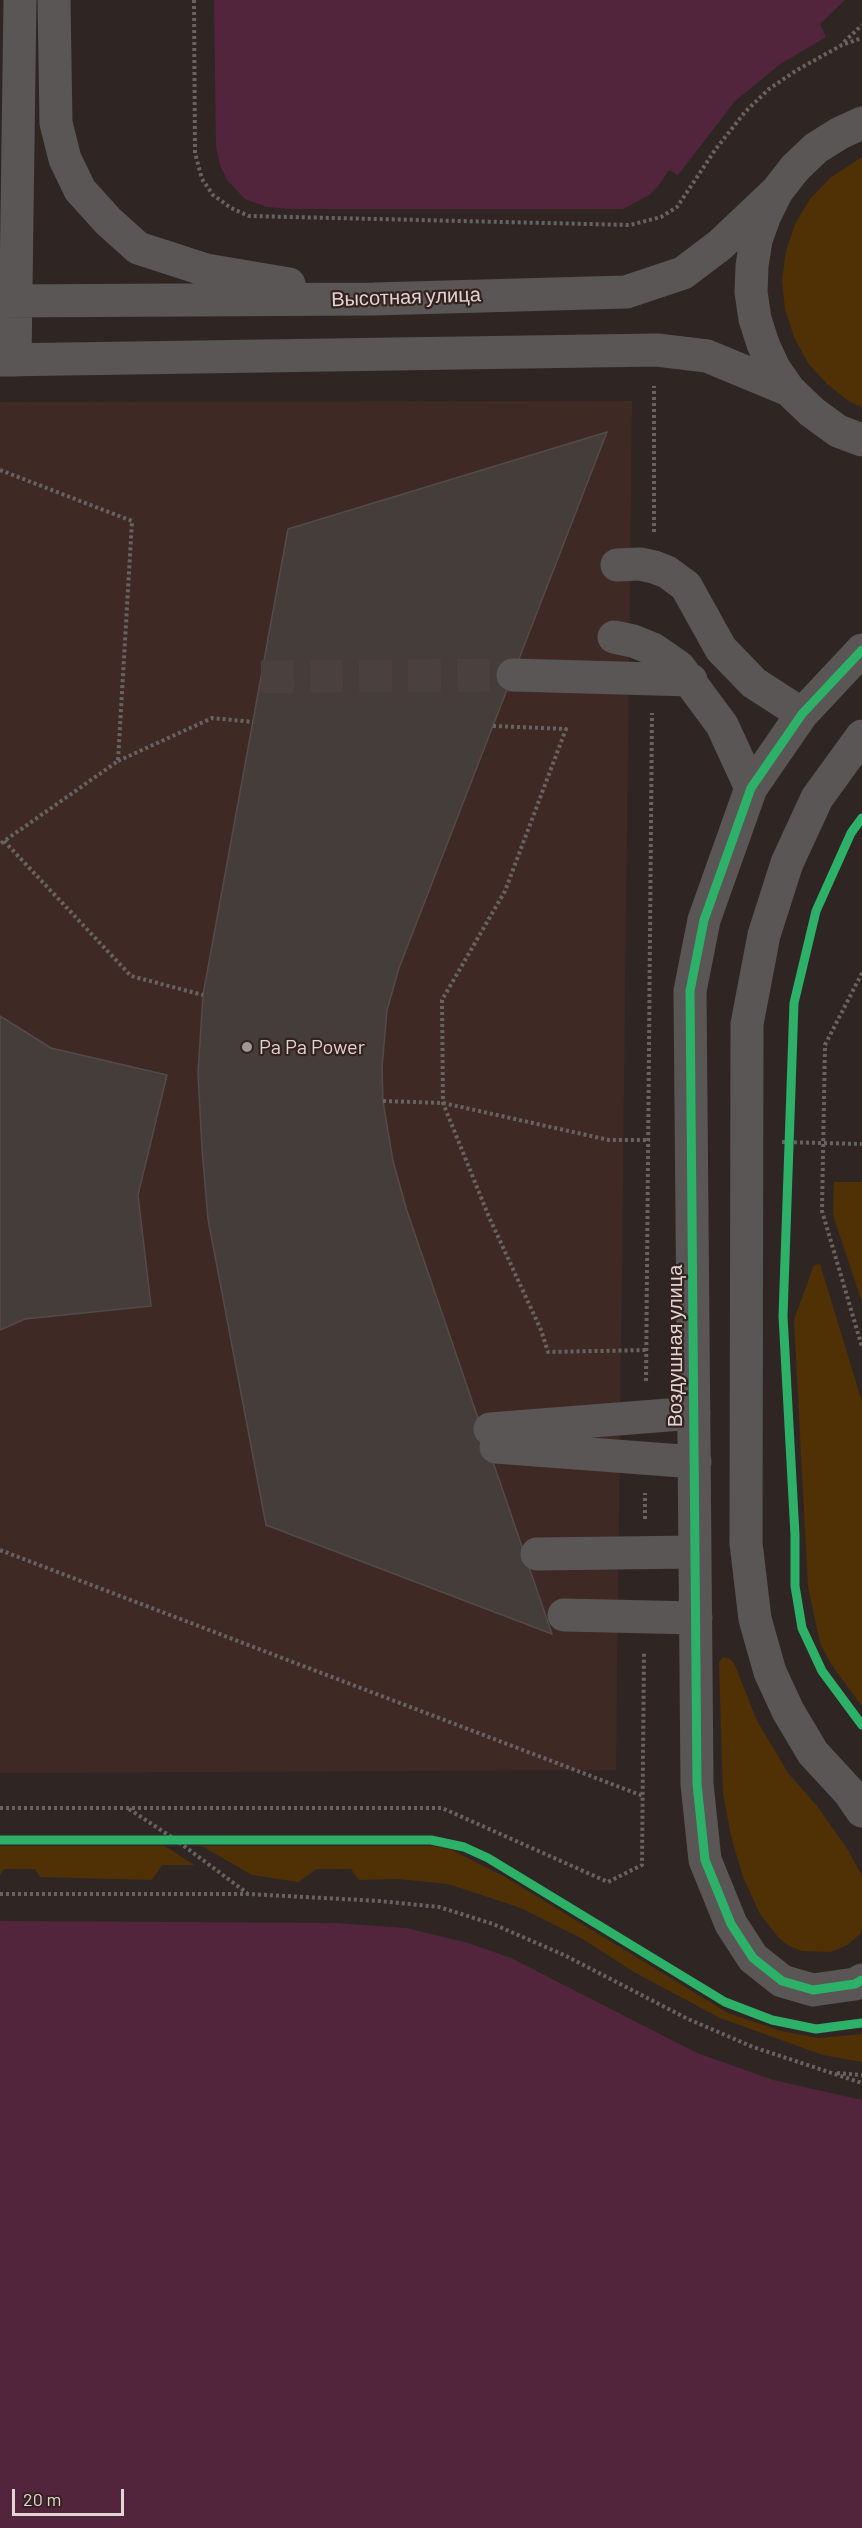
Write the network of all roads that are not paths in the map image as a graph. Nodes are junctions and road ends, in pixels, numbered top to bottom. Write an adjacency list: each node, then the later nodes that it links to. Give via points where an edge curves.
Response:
1 (20, 0): 6 (street)
2 (54, 0): 5 (street, via 56,123 65,159 80,190 108,221 138,248 206,270)
3 (862, 123): 4 (street, via 816,148)
4 (777, 191): 5 (street, Высотная улица, via 720,245 683,273 626,292); 8 (street, via 756,240 751,292 763,345)
5 (374, 299): 6 (street, Высотная улица)
6 (8, 301): 7 (street)
7 (8, 360): 8 (street, via 657,350 707,356)
8 (789, 390): 9 (street, via 812,412)
9 (850, 435): 10 (street)
10 (862, 457)
11 (617, 565): 16 (street, via 654,567 686,586 721,649 754,683)
12 (614, 638): 15 (street, via 653,649 680,667)
13 (862, 650): 16 (street, Воздушная улица)
14 (513, 675): 15 (street)
15 (691, 680): 18 (street, via 722,725)
16 (802, 714): 18 (street, Воздушная улица)
17 (862, 736): 25 (street, via 817,798 787,862 764,935 747,1024 746,1543 755,1619 770,1672 813,1754)
18 (751, 788): 19 (street, Воздушная улица, via 704,920 690,991)
19 (694, 1413): 20 (street, Воздушная улица); 20 (street, via 493,1438)
20 (694, 1462): 21 (street, Воздушная улица)
21 (695, 1552): 22 (street); 24 (street, Воздушная улица)
22 (537, 1554)
23 (564, 1614): 24 (street)
24 (696, 1618): 26 (street, Воздушная улица, via 697,1784 705,1860 731,1924 753,1958 782,1981 813,1990)
25 (862, 1811)
26 (862, 1980)

